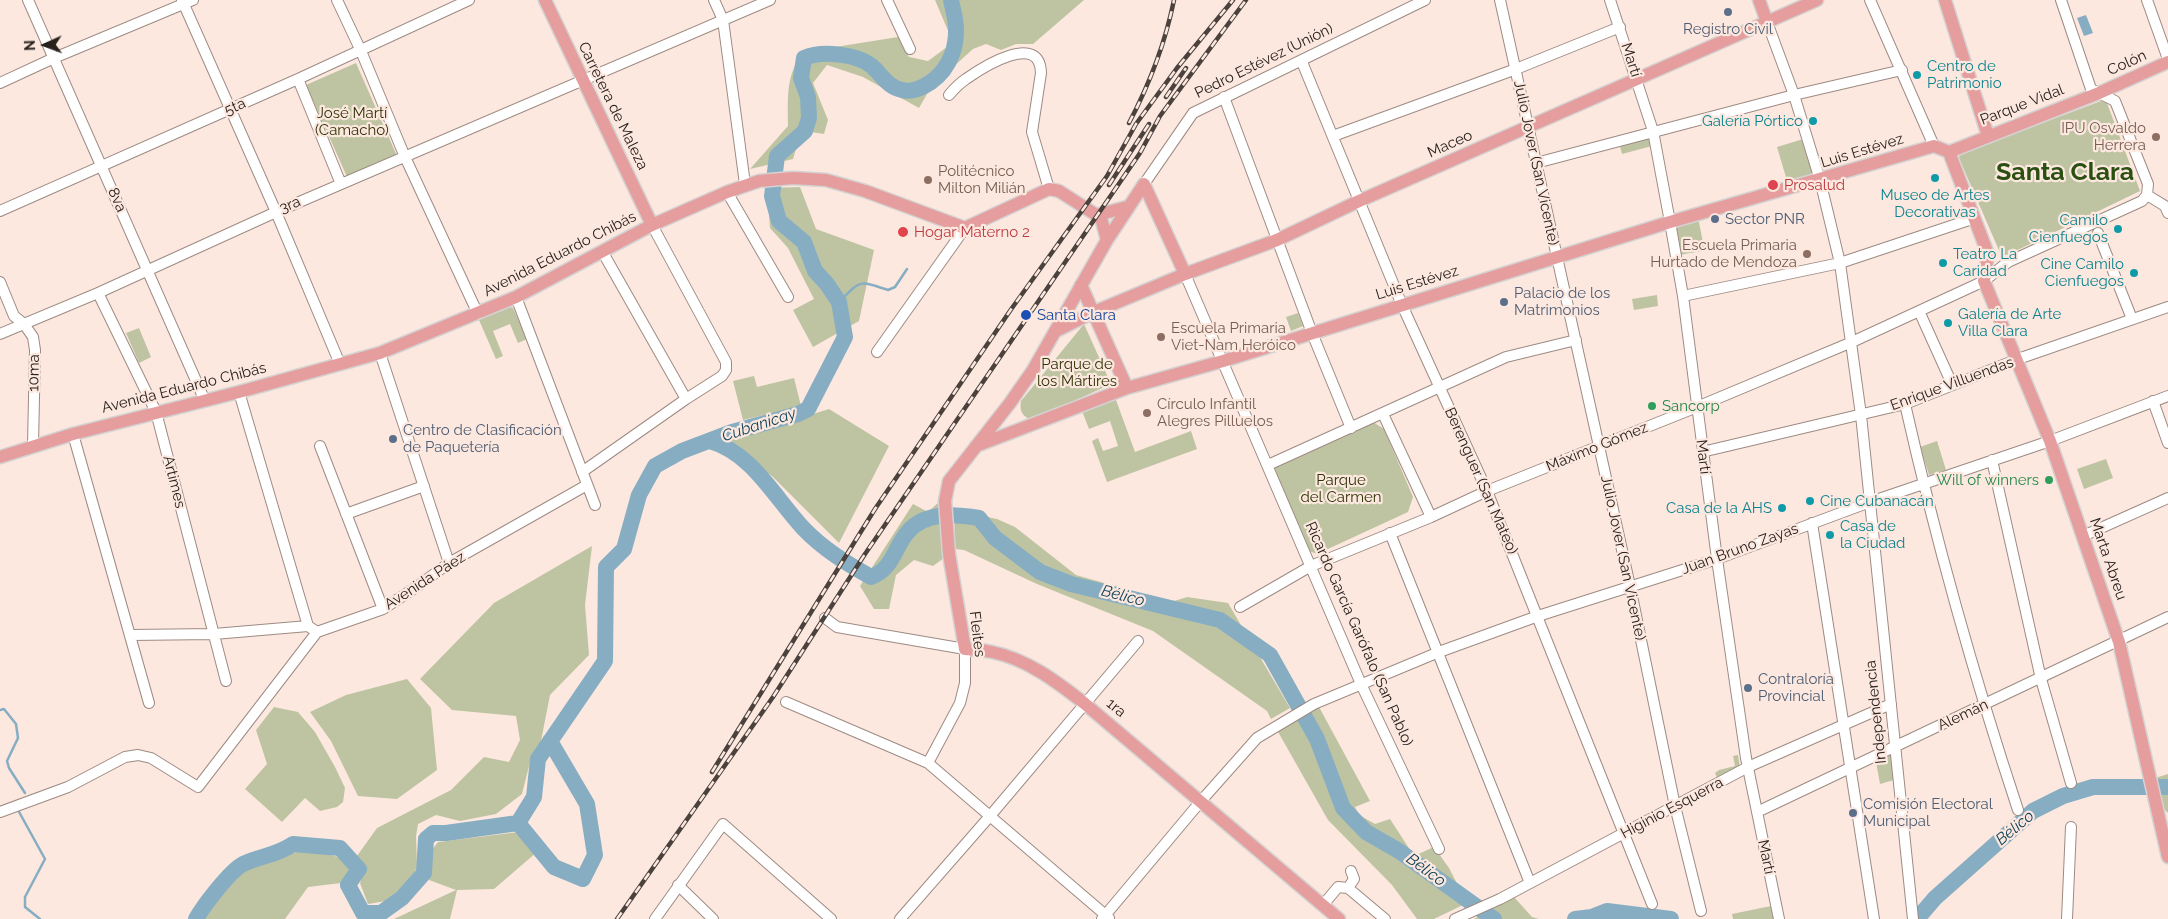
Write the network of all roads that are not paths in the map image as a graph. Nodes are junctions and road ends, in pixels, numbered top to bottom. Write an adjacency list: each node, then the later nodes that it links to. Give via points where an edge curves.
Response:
1 (28, 0): 23 (street, 8va)
2 (337, 0): 22 (street)
3 (469, 0): 22 (street, 5ta)
4 (545, 0): 29 (main road, Carretera de Maleza)
5 (714, 0): 18 (street)
6 (770, 0): 18 (street, 3ra)
7 (887, 0): 21 (street)
8 (1425, 0): 25 (street, Pedro Estévez (Unión))
9 (1500, 0): 26 (street, Julio Jover (San Vicente))
10 (1610, 0): 20 (street, Martí)
11 (1759, 0): 19 (main road)
12 (1816, 0): 19 (main road, Maceo)
13 (1870, 0): 27 (street)
14 (1945, 0): 40 (main road)
15 (2061, 0): 32 (street, via 2092,90)
16 (2147, 0): 24 (street)
17 (186, 1): 23 (street); 36 (street)
18 (723, 20): 29 (street, 3ra); 48 (street)
19 (1767, 22): 30 (main road, Maceo); 34 (street, Independencia)
20 (1620, 27): 26 (street); 30 (street, Martí)
21 (910, 49)
22 (361, 51): 28 (street, 5ta); 43 (street)
23 (54, 58): 31 (street); 45 (street, 8va)
24 (2168, 60): 32 (main road, Colón)
25 (1302, 62): 35 (street, Pedro Estévez (Unión)); 39 (street, Berenguer (San Mateo))
26 (1516, 69): 37 (street, Julio Jover (San Vicente)); 39 (street)
27 (1902, 70): 34 (street); 41 (street)
28 (298, 79): 36 (street, 5ta); 47 (street)
29 (582, 79): 43 (street, 3ra); 61 (main road, Carretera de Maleza)
30 (1637, 79): 37 (main road, Maceo); 38 (street, Martí)
31 (0, 83)
32 (2099, 93): 40 (main road, Parque Vidal); 52 (street, via 2115,101 2147,180)
33 (949, 94): 50 (street, via 965,79 1008,55 1028,54 1038,59 1041,73 1032,132)
34 (1794, 95): 38 (street); 46 (street, Independencia)
35 (1224, 97): 49 (street, Pedro Estévez (Unión), via 1193,113); 65 (street)
36 (229, 110): 45 (street, 5ta); 57 (street)
37 (1528, 128): 44 (street, Julio Jover (San Vicente)); 53 (main road, Maceo)
38 (1653, 131): 44 (street); 60 (street, Martí)
39 (1333, 136): 53 (street, Berenguer (San Mateo))
40 (1988, 136): 42 (main road, Parque Vidal)
41 (1934, 146): 42 (main road); 46 (main road, Luis Estévez)
42 (1949, 152): 59 (main road)
43 (405, 157): 47 (street, 3ra); 84 (street)
44 (1536, 163): 68 (street, Julio Jover (San Vicente))
45 (102, 165): 55 (street, 5ta); 71 (street, 8va)
46 (1820, 180): 60 (main road, Luis Estévez); 70 (street, Independencia)
47 (341, 184): 57 (street, 3ra)
48 (745, 184): 51 (main road, Avenida Eduardo Chibás); 62 (main road, Avenida Eduardo Chibás, via 793,178 826,180)
49 (1144, 184): 54 (main road, Pedro Estévez (Unión)); 72 (main road, Ricardo García Garófalo (San Pablo))
50 (1049, 189): 58 (main road, via 1059,191); 62 (main road)
51 (727, 192): 61 (main road, Avenida Eduardo Chibás); 77 (street)
52 (2147, 196): 56 (street); 69 (street, via 2139,204)
53 (1359, 201): 65 (main road, Maceo); 80 (street, Berenguer (San Mateo))
54 (1128, 207): 58 (main road); 64 (main road, Pedro Estévez (Unión))
55 (0, 210)
56 (2168, 211)
57 (276, 212): 71 (street, 3ra); 96 (street)
58 (1097, 215): 64 (main road, via 1101,218)
59 (1974, 218): 67 (main road); 70 (street)
60 (1670, 222): 68 (main road, Luis Estévez); 78 (street, Martí)
61 (652, 225): 66 (main road, Avenida Eduardo Chibás); 102 (street, via 726,362 722,376)
62 (965, 228): 92 (street)
63 (2098, 233): 85 (street)
64 (1107, 240): 75 (main road, Pedro Estévez (Unión))
65 (1277, 240): 72 (main road, Maceo); 88 (street)
66 (602, 251): 79 (main road, Avenida Eduardo Chibás); 102 (street)
67 (1988, 254): 69 (street, via 1998,262); 73 (main road)
68 (1557, 257): 80 (main road, Luis Estévez); 90 (street, Julio Jover (San Vicente))
69 (2008, 262): 73 (street)
70 (1840, 263): 78 (street); 91 (street, Independencia)
71 (148, 269): 76 (street, 3ra); 103 (street, 8va)
72 (1185, 274): 83 (main road, Maceo); 95 (street, Ricardo García Garófalo (San Pablo))
73 (1984, 281): 82 (street, Máximo Gómez); 94 (main road, Marta Abreu)
74 (0, 282): 86 (street, 10ma, via 14,316)
75 (1081, 285): 83 (main road); 87 (main road)
76 (98, 293): 86 (street, 3ra); 108 (street, Artimes)
77 (788, 296)
78 (1682, 296): 107 (street, Martí)
79 (516, 297): 84 (main road, Avenida Eduardo Chibás); 124 (street)
80 (1402, 305): 88 (main road, Luis Estévez); 98 (street, Berenguer (San Mateo))
81 (2168, 307): 85 (street, Enrique Villuendas)
82 (1919, 311): 91 (street, Máximo Gómez); 97 (street)
83 (1094, 312): 87 (main road); 99 (main road)
84 (478, 314): 93 (main road, Avenida Eduardo Chibás)
85 (2132, 319): 94 (street, Enrique Villuendas)
86 (24, 324): 89 (street, 3ra); 116 (street, 10ma, via 33,337 35,350)
87 (1056, 331): 105 (main road)
88 (1312, 333): 95 (main road, Luis Estévez); 112 (street)
89 (0, 334)
90 (1576, 340): 98 (street, via 1506,357); 119 (street, Julio Jover (San Vicente))
91 (1852, 342): 107 (street, Máximo Gómez); 110 (street, Independencia)
92 (877, 352)
93 (380, 353): 96 (main road, Avenida Eduardo Chibás); 127 (street)
94 (2018, 359): 97 (street, Enrique Villuendas); 114 (main road, Marta Abreu)
95 (1223, 361): 99 (main road, Luis Estévez); 123 (street, Ricardo García Garófalo (San Pablo))
96 (340, 364): 100 (main road, Avenida Eduardo Chibás)
97 (1952, 384): 106 (street, Enrique Villuendas)
98 (1440, 387): 109 (street); 128 (street, Berenguer (San Mateo))
99 (1127, 388): 111 (main road, Luis Estévez)
100 (239, 392): 103 (main road, Avenida Eduardo Chibás); 146 (street)
101 (2168, 396): 104 (street, Juan Bruno Zayas)
102 (686, 399): 124 (street)
103 (205, 401): 108 (main road, Avenida Eduardo Chibás)
104 (2153, 401): 114 (street, Juan Bruno Zayas); 115 (street)
105 (1010, 403): 111 (main road, via 1012,420); 118 (main road)
106 (1905, 404): 110 (street, Enrique Villuendas); 125 (street)
107 (1698, 407): 119 (street, Máximo Gómez); 120 (street, Martí)
108 (156, 412): 113 (main road, Avenida Eduardo Chibás); 147 (street, Artimes)
109 (1383, 414): 112 (street); 133 (street)
110 (1861, 414): 120 (street, Enrique Villuendas); 130 (street, Independencia)
111 (1025, 426): 118 (main road, Luis Estévez)
112 (1351, 428): 123 (street)
113 (73, 434): 116 (main road, Avenida Eduardo Chibás); 148 (street)
114 (2050, 441): 122 (street, Juan Bruno Zayas); 136 (main road, Marta Abreu)
115 (2168, 443)
116 (33, 445): 121 (main road, Avenida Eduardo Chibás)
117 (320, 446): 132 (street)
118 (975, 446): 151 (main road, Fleites, via 949,481 945,502 949,554)
119 (1599, 446): 128 (street, Máximo Gómez); 140 (street, Julio Jover (San Vicente))
120 (1702, 452): 137 (street, Martí)
121 (0, 457)
122 (1992, 460): 125 (street, Juan Bruno Zayas); 153 (street)
123 (1268, 465): 139 (street, Ricardo García Garófalo (San Pablo))
124 (582, 472): 126 (street)
125 (1923, 484): 130 (street, Juan Bruno Zayas); 160 (street)
126 (587, 485): 131 (street); 138 (street, Avenida Páez)
127 (424, 486): 132 (street); 138 (street)
128 (1487, 491): 133 (street, Máximo Gómez); 143 (street, Berenguer (San Mateo))
129 (2168, 498): 136 (street)
130 (1870, 502): 134 (street, Juan Bruno Zayas); 159 (street, Independencia)
131 (595, 505)
132 (346, 514): 142 (street)
133 (1431, 517): 135 (street, Máximo Gómez)
134 (1812, 523): 137 (street, Juan Bruno Zayas); 161 (street)
135 (1390, 533): 139 (street, Máximo Gómez); 152 (street)
136 (2083, 536): 150 (main road, Marta Abreu)
137 (1717, 559): 140 (street, Juan Bruno Zayas); 164 (street, Martí)
138 (449, 563): 142 (street, Avenida Páez)
139 (1311, 566): 141 (street, Máximo Gómez); 155 (street, Ricardo García Garófalo (San Pablo))
140 (1630, 586): 143 (street, Juan Bruno Zayas); 168 (street, Julio Jover (San Vicente))
141 (1240, 607)
142 (382, 609): 146 (street, Avenida Páez)
143 (1538, 616): 152 (street, Juan Bruno Zayas); 174 (street, Berenguer (San Mateo))
144 (2168, 617): 150 (street, Alemán)
145 (825, 618): 151 (street, 1ra, via 837,627)
146 (313, 629): 147 (street, Avenida Páez); 170 (street, via 198,786 151,758 138,756 125,758 68,787)
147 (214, 634): 148 (street, Avenida Páez); 154 (street, Artimes)
148 (130, 635): 157 (street)
149 (1138, 641): 158 (street)
150 (2119, 642): 153 (street, Alemán); 176 (main road, Marta Abreu)
151 (965, 649): 158 (main road, 1ra, via 993,652 1032,667); 163 (street, Fleites, via 965,683 960,703)
152 (1439, 652): 155 (street, Juan Bruno Zayas); 178 (street)
153 (2040, 679): 160 (street, Alemán); 166 (street)
154 (226, 680)
155 (1361, 684): 167 (street, Juan Bruno Zayas, via 1314,704 1256,738); 175 (street, Ricardo García Garófalo (San Pablo))
156 (786, 702): 163 (street)
157 (150, 703)
158 (1084, 703): 167 (main road, 1ra); 172 (street)
159 (1891, 704): 161 (street, Higinio Esquerra); 162 (street, Independencia)
160 (1984, 706): 162 (street, Alemán); 169 (street)
161 (1844, 724): 164 (street, Higinio Esquerra); 165 (street)
162 (1896, 747): 165 (street, Alemán); 194 (street, Independencia)
163 (928, 763): 172 (street)
164 (1748, 768): 168 (street, Higinio Esquerra); 171 (street, Martí)
165 (1850, 768): 171 (street, Alemán); 193 (street)
166 (2071, 783)
167 (1201, 801): 182 (main road, 1ra); 184 (street, Juan Bruno Zayas)
168 (1675, 806): 174 (street, Higinio Esquerra); 183 (street, Julio Jover (San Vicente))
169 (2018, 810)
170 (0, 812)
171 (1757, 812): 192 (street, Martí)
172 (990, 816): 184 (street); 189 (street)
173 (2072, 827): 195 (street)
174 (1624, 833): 178 (street, Higinio Esquerra); 181 (street, Berenguer (San Mateo))
175 (1439, 849)
176 (2168, 857)
177 (1351, 871): 180 (street, via 1354,878)
178 (1530, 883): 185 (street, Higinio Esquerra)
179 (678, 885): 186 (street); 187 (street); 188 (street, via 723,824)
180 (1348, 888): 182 (street, via 1338,887); 191 (street)
181 (1652, 904)
182 (1323, 905): 190 (main road, 1ra)
183 (1701, 911)
184 (1106, 918)
185 (1458, 918)
186 (655, 919)
187 (713, 919)
188 (831, 919)
189 (900, 919)
190 (1339, 919)
191 (1385, 919)
192 (1779, 919)
193 (1874, 919)
194 (1913, 919)
195 (2067, 919)

